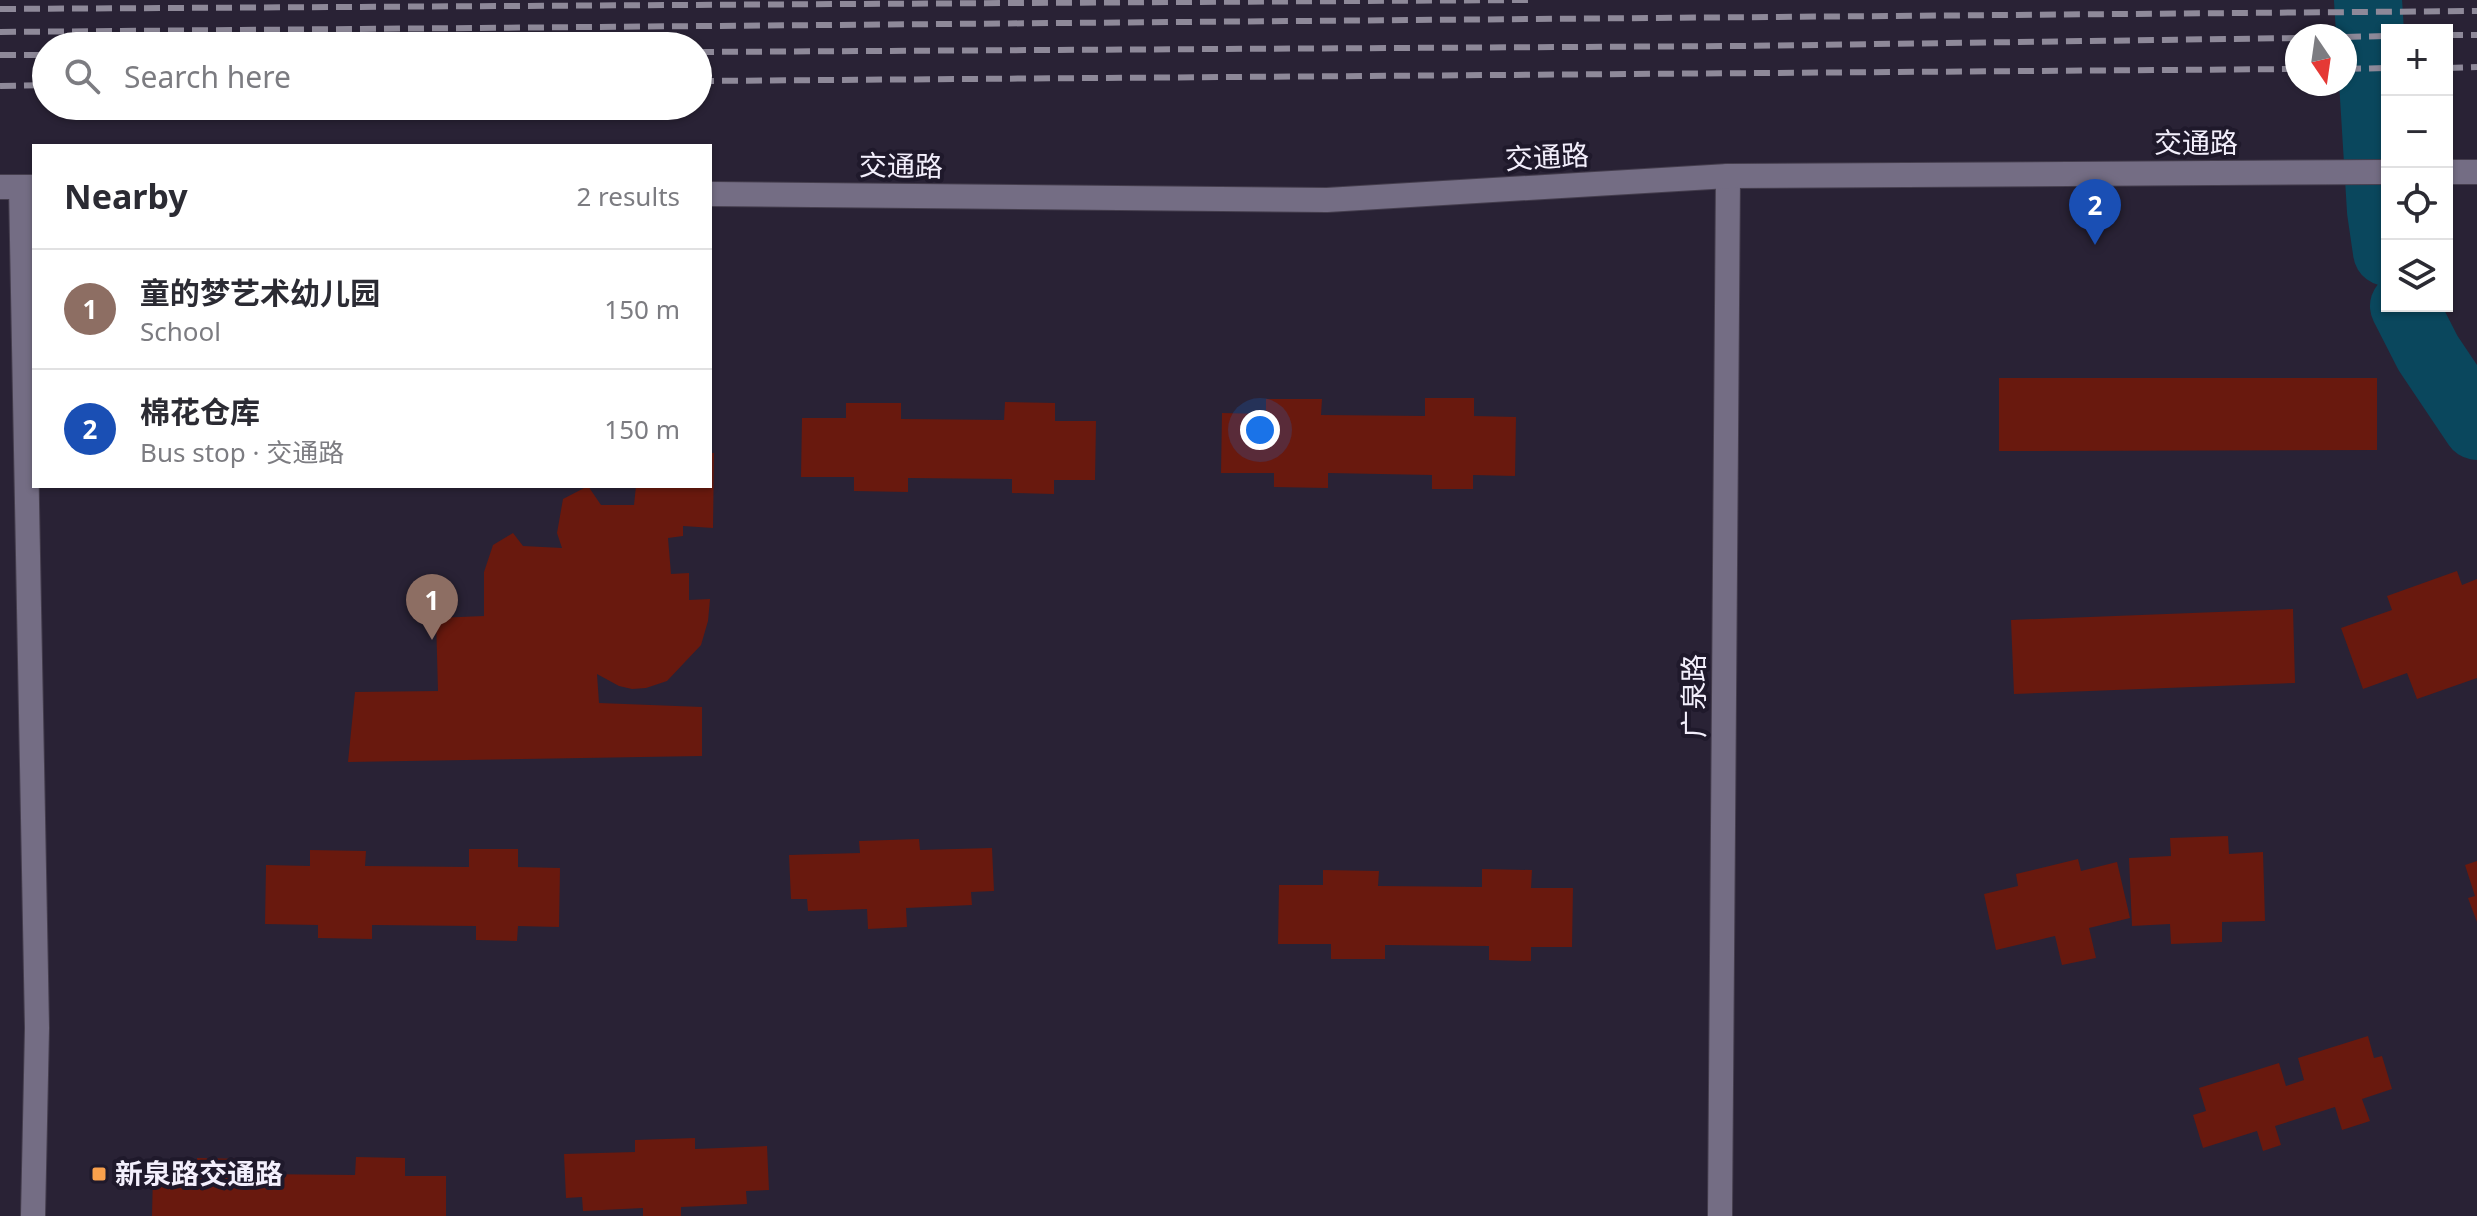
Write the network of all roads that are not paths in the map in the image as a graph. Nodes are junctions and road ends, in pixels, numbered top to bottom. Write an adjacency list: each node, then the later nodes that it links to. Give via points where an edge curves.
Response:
1 (2381, 172): 4 (street, 交通路)
2 (2453, 172): 3 (street)
3 (2477, 172)
4 (1728, 176): 6 (street, 交通路, via 1327,200); 8 (street, 广泉路)
5 (18, 187): 7 (street, via 37,1028)
6 (712, 194)
7 (33, 1216)
8 (1720, 1216)

